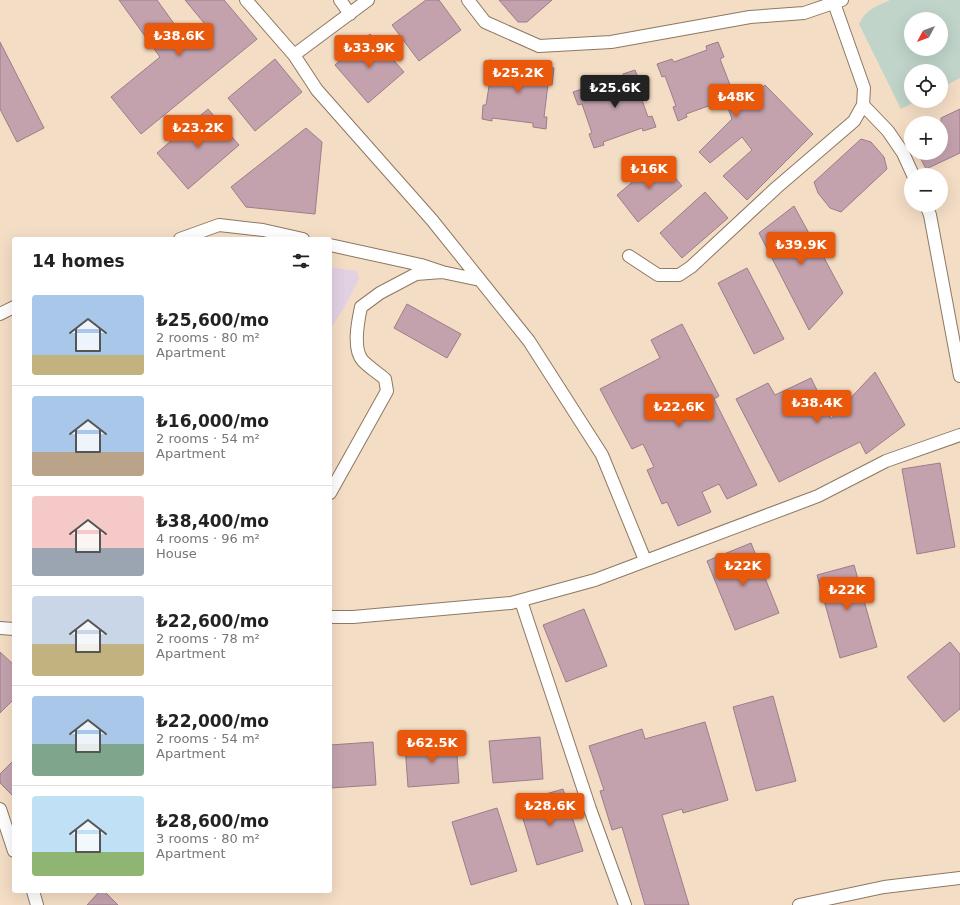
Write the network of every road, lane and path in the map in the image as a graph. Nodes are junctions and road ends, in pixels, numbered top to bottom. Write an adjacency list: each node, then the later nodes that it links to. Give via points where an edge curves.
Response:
1 (246, 0): 7 (street)
2 (340, 0): 6 (street)
3 (368, 0): 6 (street)
4 (468, 0): 5 (street, via 484,22 539,46 611,42 750,17 804,14)
5 (838, 1): 8 (street, via 864,88)
6 (350, 14): 7 (street)
7 (294, 55): 16 (street, via 318,90 432,220)
8 (863, 104): 9 (street, via 888,131 904,153); 14 (street, via 854,120 679,275 658,275)
9 (910, 168)
10 (929, 212): 19 (street)
11 (186, 237): 12 (street, via 219,225 263,230)
12 (294, 237)
13 (332, 245): 15 (street)
14 (629, 256)
15 (442, 272): 16 (street); 21 (street, via 416,274 380,293 361,307 357,326 357,347 362,360 385,379 387,390)
16 (480, 280): 22 (street, via 529,341 602,455)
17 (12, 308): 18 (street)
18 (0, 314)
19 (960, 376)
20 (960, 435): 22 (street, via 886,461 818,496)
21 (332, 489)
22 (645, 560): 23 (street, via 595,580)
23 (521, 601): 24 (street); 32 (street, via 590,809)
24 (332, 617)
25 (0, 628): 26 (street)
26 (12, 629)
27 (0, 809): 28 (street)
28 (12, 845)
29 (960, 878): 33 (street, via 884,887)
30 (34, 893): 31 (street)
31 (37, 905)
32 (625, 905)
33 (799, 905)

